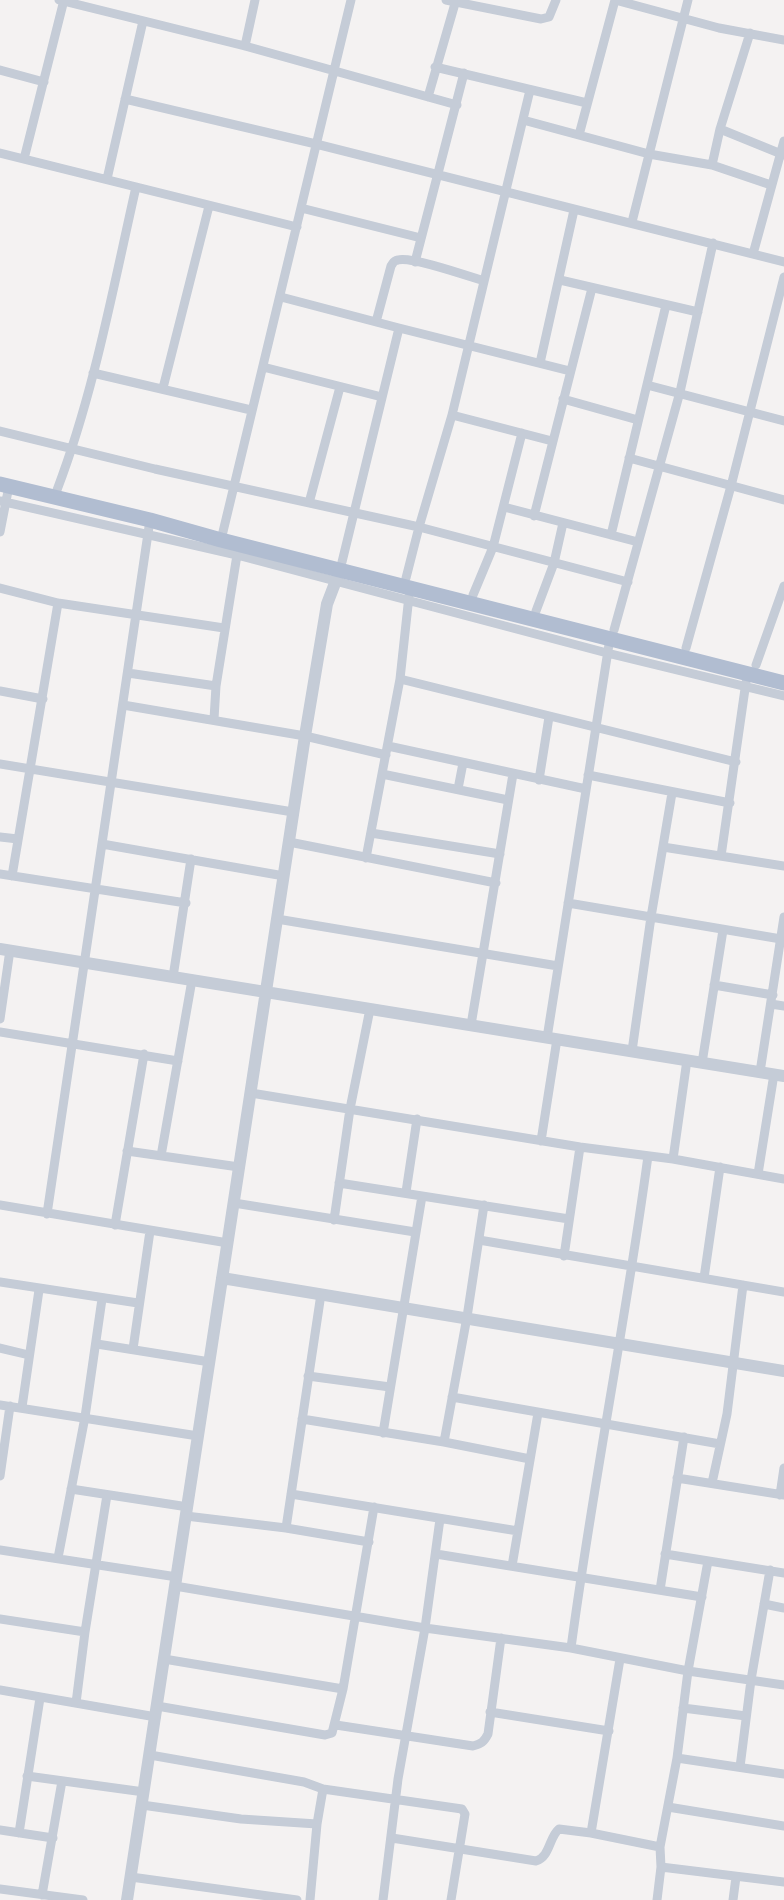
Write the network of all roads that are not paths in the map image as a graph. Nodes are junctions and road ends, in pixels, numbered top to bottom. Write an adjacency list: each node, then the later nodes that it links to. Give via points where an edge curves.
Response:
1 (63, 0): 9 (street); 17 (street)
2 (255, 0): 12 (street)
3 (351, 0): 15 (street)
4 (556, 0): 7 (street, via 549,17 541,19)
5 (615, 0): 8 (street); 21 (street)
6 (688, 0): 8 (street)
7 (452, 1): 13 (street)
8 (684, 17): 10 (street); 29 (street)
9 (143, 21): 12 (street); 20 (street)
10 (750, 33): 11 (street); 24 (street)
11 (784, 40)
12 (245, 46): 15 (street)
13 (435, 67): 16 (street); 19 (street)
14 (0, 70): 17 (street)
15 (334, 72): 19 (street); 27 (street)
16 (464, 73): 18 (street); 22 (street)
17 (44, 82): 31 (street)
18 (530, 90): 21 (street); 23 (street)
19 (428, 97): 22 (street)
20 (125, 99): 27 (street); 34 (street)
21 (587, 103): 25 (street)
22 (457, 105): 33 (street)
23 (523, 120): 25 (street); 37 (street)
24 (720, 129): 30 (street); 32 (street)
25 (579, 135): 29 (street)
26 (784, 141): 30 (street)
27 (316, 144): 33 (street); 39 (street)
28 (0, 153): 31 (street)
29 (649, 154): 32 (street); 41 (street)
30 (782, 154): 35 (street)
31 (24, 159): 34 (street)
32 (712, 165): 35 (street)
33 (439, 174): 37 (street); 43 (street)
34 (107, 179): 36 (street)
35 (771, 185): 45 (street)
36 (136, 187): 38 (street); 61 (street)
37 (506, 193): 40 (street); 50 (street)
38 (209, 206): 42 (street); 64 (street)
39 (301, 208): 42 (street); 43 (street)
40 (574, 210): 41 (street); 49 (street)
41 (632, 222): 44 (street)
42 (297, 227): 52 (street)
43 (421, 238): 46 (street)
44 (713, 243): 45 (street); 54 (street)
45 (753, 254): 47 (street)
46 (415, 262): 50 (street); 55 (street, via 394,262)
47 (784, 262)
48 (784, 278): 69 (street)
49 (560, 280): 51 (street); 58 (street)
50 (484, 281): 57 (street)
51 (592, 288): 53 (street); 60 (street)
52 (281, 297): 55 (street); 59 (street)
53 (666, 305): 54 (street); 62 (street)
54 (698, 312): 65 (street)
55 (376, 322): 56 (street)
56 (399, 328): 57 (street); 66 (street)
57 (470, 344): 58 (street); 70 (street)
58 (540, 363): 60 (street)
59 (263, 367): 63 (street); 68 (street)
60 (570, 370): 67 (street)
61 (93, 373): 64 (street); 76 (street)
62 (647, 385): 65 (street); 71 (street)
63 (340, 387): 66 (street); 85 (street)
64 (163, 388): 68 (street)
65 (680, 392): 69 (street); 78 (street)
66 (382, 397): 87 (street)
67 (563, 399): 71 (street); 75 (street)
68 (251, 410): 81 (street)
69 (749, 411): 72 (street); 80 (street)
70 (452, 415): 74 (street); 91 (street)
71 (638, 420): 77 (street)
72 (784, 421)
73 (0, 431): 76 (street)
74 (522, 433): 75 (street); 86 (street)
75 (552, 441): 88 (street)
76 (72, 450): 81 (street); 82 (street)
77 (629, 458): 78 (street); 93 (street)
78 (660, 467): 80 (street); 95 (street)
79 (3, 482): 82 (main road); 84 (street); 90 (main road)
80 (731, 486): 83 (street); 110 (street)
81 (234, 487): 85 (street); 94 (street)
82 (57, 490): 94 (main road)
83 (784, 500)
84 (3, 501): 90 (street); 92 (street)
85 (309, 503): 87 (street)
86 (504, 507): 88 (street); 96 (street)
87 (353, 513): 91 (street); 99 (street)
88 (534, 516): 89 (street)
89 (563, 524): 93 (street); 98 (street)
90 (149, 527): 94 (main road); 97 (street); 107 (street)
91 (419, 527): 96 (street); 103 (street)
92 (0, 532)
93 (611, 535): 95 (street)
94 (222, 536): 99 (main road)
95 (638, 542): 100 (street)
96 (493, 547): 98 (street); 104 (street)
97 (237, 555): 99 (street); 108 (street)
98 (554, 563): 100 (street); 106 (street)
99 (340, 571): 103 (main road); 103 (street); 124 (street, via 327,604)
100 (628, 582): 109 (street)
101 (784, 585): 113 (street)
102 (0, 588): 105 (street)
103 (408, 588): 104 (main road); 109 (main road); 114 (street)
104 (473, 595): 106 (main road)
105 (58, 603): 107 (street); 119 (street)
106 (536, 611): 109 (main road)
107 (137, 614): 108 (street); 112 (street)
108 (224, 628): 116 (street)
109 (610, 640): 110 (main road); 113 (main road); 123 (street)
110 (687, 648): 113 (main road)
111 (784, 672): 113 (main road)
112 (128, 673): 116 (street); 120 (street)
113 (749, 675): 115 (main road); 118 (street); 127 (street)
114 (400, 679): 121 (street); 125 (street)
115 (784, 683)
116 (216, 686): 122 (street)
117 (0, 691): 119 (street)
118 (784, 696)
119 (42, 699): 129 (street)
120 (123, 705): 122 (street); 134 (street)
121 (549, 717): 123 (street); 133 (street)
122 (214, 720): 124 (street)
123 (595, 728): 127 (street); 132 (street)
124 (305, 736): 125 (street); 140 (street)
125 (387, 751): 126 (street); 130 (street)
126 (463, 762): 131 (street); 135 (street)
127 (736, 762): 139 (street)
128 (0, 764): 129 (street)
129 (30, 769): 134 (street); 143 (street)
130 (382, 774): 135 (street); 141 (street)
131 (513, 774): 133 (street); 138 (street)
132 (588, 775): 136 (street); 137 (street)
133 (539, 780): 136 (street)
134 (112, 783): 140 (street); 145 (street)
135 (458, 789): 138 (street)
136 (586, 789): 158 (street)
137 (672, 793): 139 (street); 146 (street)
138 (508, 801): 147 (street)
139 (730, 804): 148 (street)
140 (293, 812): 144 (street)
141 (371, 833): 147 (street); 149 (street)
142 (0, 837): 143 (street)
143 (18, 839): 153 (street)
144 (289, 842): 149 (street); 154 (street)
145 (102, 844): 150 (street); 156 (street)
146 (663, 847): 148 (street); 159 (street)
147 (500, 854): 155 (street)
148 (721, 856): 151 (street)
149 (366, 858): 155 (street)
150 (192, 859): 154 (street); 157 (street)
151 (784, 866)
152 (0, 874): 153 (street)
153 (12, 876): 156 (street)
154 (284, 876): 161 (street)
155 (496, 883): 165 (street)
156 (94, 888): 157 (street); 166 (street)
157 (186, 903): 168 (street)
158 (568, 903): 159 (street); 167 (street)
159 (651, 917): 162 (street); 180 (street)
160 (784, 917): 163 (street)
161 (277, 919): 165 (street); 171 (street)
162 (723, 930): 163 (street); 170 (street)
163 (782, 934): 172 (street)
164 (5, 950): 166 (street); 175 (street)
165 (483, 953): 167 (street); 176 (street)
166 (84, 962): 168 (street); 179 (street)
167 (558, 966): 178 (street)
168 (173, 977): 169 (street)
169 (192, 980): 171 (street); 183 (street)
170 (714, 985): 172 (street); 184 (street)
171 (266, 992): 174 (street); 187 (street)
172 (772, 1000): 173 (street); 185 (street)
173 (784, 1006)
174 (370, 1009): 176 (street); 188 (street)
175 (0, 1019)
176 (471, 1025): 178 (street)
177 (0, 1032): 179 (street)
178 (552, 1038): 180 (street); 190 (street)
179 (71, 1043): 181 (street); 206 (street)
180 (632, 1051): 182 (street)
181 (144, 1054): 183 (street); 192 (street)
182 (687, 1060): 184 (street); 195 (street)
183 (178, 1061): 193 (street)
184 (702, 1063): 185 (street)
185 (760, 1072): 186 (street)
186 (779, 1075): 198 (street)
187 (250, 1093): 188 (street); 196 (street)
188 (350, 1109): 189 (street); 200 (street)
189 (417, 1119): 190 (street); 201 (street)
190 (541, 1141): 191 (street)
191 (580, 1147): 194 (street); 207 (street)
192 (127, 1151): 193 (street); 209 (street)
193 (162, 1156): 196 (street)
194 (648, 1156): 195 (street); 215 (street)
195 (673, 1159): 197 (street)
196 (239, 1167): 203 (street)
197 (720, 1167): 198 (street); 217 (street)
198 (758, 1174): 199 (street)
199 (784, 1179)
200 (339, 1183): 201 (street); 208 (street)
201 (406, 1192): 202 (street)
202 (422, 1196): 205 (street); 211 (street)
203 (234, 1203): 208 (street); 213 (street)
204 (0, 1205): 206 (street)
205 (484, 1205): 207 (street); 212 (street)
206 (47, 1214): 209 (street)
207 (569, 1219): 214 (street)
208 (334, 1220): 211 (street)
209 (115, 1225): 210 (street)
210 (150, 1231): 213 (street); 224 (street)
211 (415, 1232): 225 (street)
212 (479, 1240): 214 (street); 226 (street)
213 (228, 1243): 216 (street)
214 (564, 1256): 215 (street)
215 (632, 1266): 217 (street); 228 (street)
216 (222, 1278): 222 (street); 232 (street)
217 (704, 1278): 219 (street)
218 (0, 1282): 220 (street)
219 (743, 1285): 221 (street); 233 (street)
220 (39, 1290): 223 (street); 231 (street)
221 (784, 1292)
222 (321, 1294): 225 (street); 235 (street)
223 (102, 1299): 224 (street); 227 (street)
224 (138, 1303): 230 (street)
225 (403, 1308): 226 (street); 236 (street)
226 (467, 1317): 228 (street); 237 (street)
227 (97, 1344): 230 (street); 241 (street)
228 (618, 1344): 233 (street); 243 (street)
229 (0, 1348): 231 (street)
230 (133, 1349): 232 (street)
231 (29, 1354): 239 (street)
232 (210, 1362): 245 (street)
233 (735, 1363): 234 (street); 248 (street)
234 (784, 1371)
235 (308, 1377): 236 (street); 242 (street)
236 (390, 1387): 244 (street)
237 (452, 1397): 240 (street); 247 (street)
238 (5, 1405): 239 (street); 251 (street)
239 (22, 1407): 241 (street)
240 (538, 1413): 243 (street); 249 (street)
241 (85, 1417): 245 (street); 254 (street)
242 (302, 1419): 244 (street); 255 (street)
243 (605, 1423): 246 (street); 273 (street)
244 (383, 1433): 247 (street)
245 (198, 1436): 259 (street)
246 (684, 1437): 248 (street); 252 (street)
247 (444, 1442): 249 (street)
248 (720, 1444): 253 (street)
249 (530, 1459): 262 (street)
250 (784, 1468): 257 (street)
251 (0, 1476)
252 (677, 1478): 253 (street); 266 (street)
253 (712, 1483): 257 (street)
254 (71, 1489): 256 (street); 267 (street)
255 (291, 1494): 258 (street); 261 (street)
256 (107, 1495): 259 (street); 269 (street)
257 (782, 1495)
258 (374, 1507): 260 (street); 263 (street)
259 (187, 1511): 261 (street); 274 (street)
260 (440, 1519): 262 (street); 265 (street)
261 (286, 1528): 263 (street)
262 (518, 1531): 270 (street)
263 (369, 1542): 279 (street)
264 (0, 1550): 267 (street)
265 (436, 1554): 270 (street); 281 (street)
266 (665, 1554): 268 (street); 275 (street)
267 (58, 1558): 269 (street)
268 (708, 1561): 271 (street); 276 (street)
269 (97, 1565): 274 (street); 282 (street)
270 (512, 1566): 273 (street)
271 (770, 1570): 272 (street); 277 (street)
272 (784, 1573)
273 (580, 1578): 275 (street); 284 (street)
274 (176, 1582): 279 (street); 285 (street)
275 (660, 1590): 276 (street)
276 (702, 1597): 287 (street)
277 (764, 1604): 278 (street); 288 (street)
278 (784, 1608)
279 (355, 1615): 281 (street); 290 (street)
280 (0, 1619): 282 (street)
281 (425, 1628): 283 (street); 300 (street)
282 (85, 1632): 293 (street)
283 (501, 1638): 284 (street); 296 (street)
284 (571, 1648): 286 (street)
285 (164, 1659): 290 (street); 295 (street)
286 (620, 1659): 287 (street); 299 (street)
287 (688, 1671): 288 (street); 294 (street)
288 (751, 1680): 289 (street); 297 (street)
289 (784, 1685)
290 (344, 1689): 298 (street)
291 (0, 1690): 292 (street)
292 (40, 1698): 293 (street); 305 (street)
293 (76, 1703): 295 (street)
294 (683, 1708): 297 (street); 302 (street)
295 (156, 1712): 298 (street, via 325,1735 333,1733); 301 (street)
296 (490, 1712): 299 (street); 300 (street, via 488,1734 473,1746)
297 (746, 1716): 303 (street)
298 (336, 1725): 300 (street)
299 (609, 1731): 315 (street)
300 (406, 1737): 309 (street)
301 (150, 1755): 307 (street, via 304,1782); 308 (street)
302 (677, 1758): 303 (street); 310 (street)
303 (740, 1767): 304 (street)
304 (784, 1774)
305 (27, 1776): 306 (street); 314 (street)
306 (62, 1781): 308 (street); 316 (street)
307 (323, 1789): 309 (street); 311 (street)
308 (143, 1798): 311 (street, via 241,1819); 321 (street)
309 (396, 1798): 317 (street); 319 (street, via 462,1809 465,1814)
310 (668, 1807): 312 (street); 318 (street)
311 (317, 1824): 329 (street)
312 (784, 1826)
313 (0, 1830): 314 (street)
314 (20, 1833): 316 (street)
315 (591, 1833): 318 (street); 319 (street, via 557,1830 543,1858 536,1861)
316 (53, 1838): 325 (street)
317 (392, 1838): 319 (street); 330 (street)
318 (660, 1847): 320 (street)
319 (458, 1850): 331 (street)
320 (661, 1867): 322 (street); 332 (street)
321 (131, 1876): 327 (street); 328 (street)
322 (736, 1877): 323 (street); 333 (street)
323 (784, 1882)
324 (4, 1893): 325 (street)
325 (42, 1895): 326 (street)
326 (83, 1900)
327 (127, 1900)
328 (297, 1900)
329 (310, 1900)
330 (383, 1900)
331 (451, 1900)
332 (657, 1900)
333 (733, 1900)

